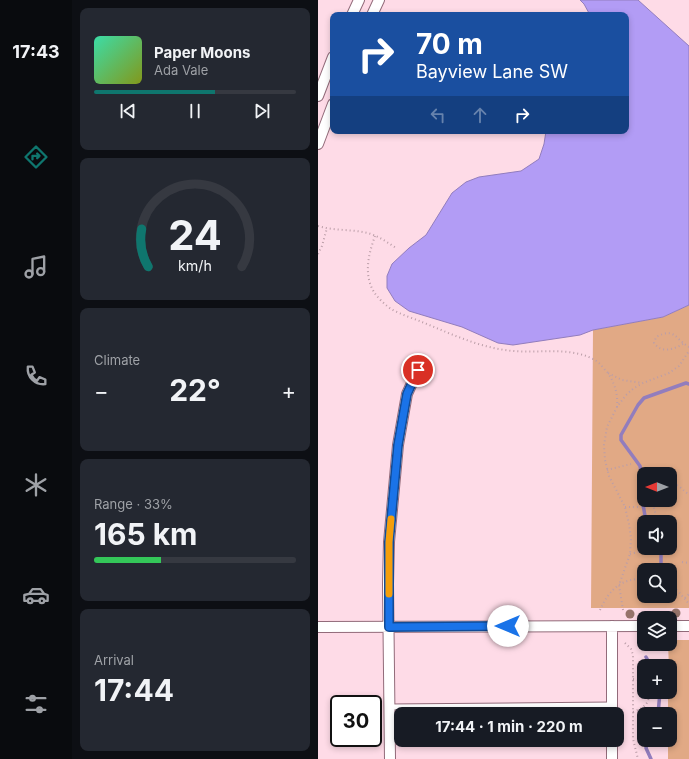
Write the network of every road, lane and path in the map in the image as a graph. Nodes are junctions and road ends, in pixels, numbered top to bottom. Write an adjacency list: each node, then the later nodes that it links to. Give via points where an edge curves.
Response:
1 (359, 0): 3 (street)
2 (379, 0): 4 (street)
3 (353, 12)
4 (373, 12)
5 (330, 65): 6 (street)
6 (318, 96)
7 (330, 112): 8 (street)
8 (318, 144)
9 (318, 226): 10 (path)
10 (327, 228): 11 (path); 13 (path)
11 (375, 236): 12 (path); 18 (path, via 368,258 370,283 374,292 392,309 463,339 503,350 571,352 596,361)
12 (396, 248)
13 (318, 254)
14 (683, 344): 14 (path, via 678,336 671,333 656,337 654,343 664,350); 15 (path)
15 (689, 347)
16 (689, 352): 19 (path, via 679,366 669,373)
17 (418, 370): 44 (street, via 407,394 398,445 389,542)
18 (608, 373): 19 (path, via 622,380); 20 (path, via 616,391)
19 (643, 384): 20 (path, via 630,392)
20 (616, 407): 22 (path, via 607,428 604,445)
21 (630, 464): 22 (path)
22 (607, 470): 25 (path)
23 (677, 485): 24 (path)
24 (689, 495)
25 (625, 507): 26 (path); 28 (path, via 631,538)
26 (646, 507)
27 (637, 553): 28 (path)
28 (630, 554): 32 (path)
29 (682, 562): 30 (path)
30 (689, 563)
31 (637, 579): 32 (path, via 628,580)
32 (619, 585): 37 (path, via 606,597); 38 (path)
33 (677, 591): 35 (path)
34 (689, 594): 35 (path)
35 (685, 598): 36 (path)
36 (689, 604)
37 (600, 610)
38 (623, 610)
39 (612, 626): 40 (street); 44 (street); 51 (street)
40 (637, 626)
41 (677, 626): 42 (street)
42 (689, 626)
43 (318, 627): 44 (street)
44 (389, 627): 49 (street)
45 (625, 643): 46 (path, via 632,652)
46 (633, 679): 47 (path); 52 (path)
47 (637, 680)
48 (648, 699): 52 (path, via 646,705)
49 (389, 707): 50 (lane); 54 (street)
50 (394, 707)
51 (612, 707)
52 (633, 712): 56 (path, via 633,739)
53 (612, 747): 55 (street)
54 (390, 759)
55 (612, 759)
56 (638, 759)

